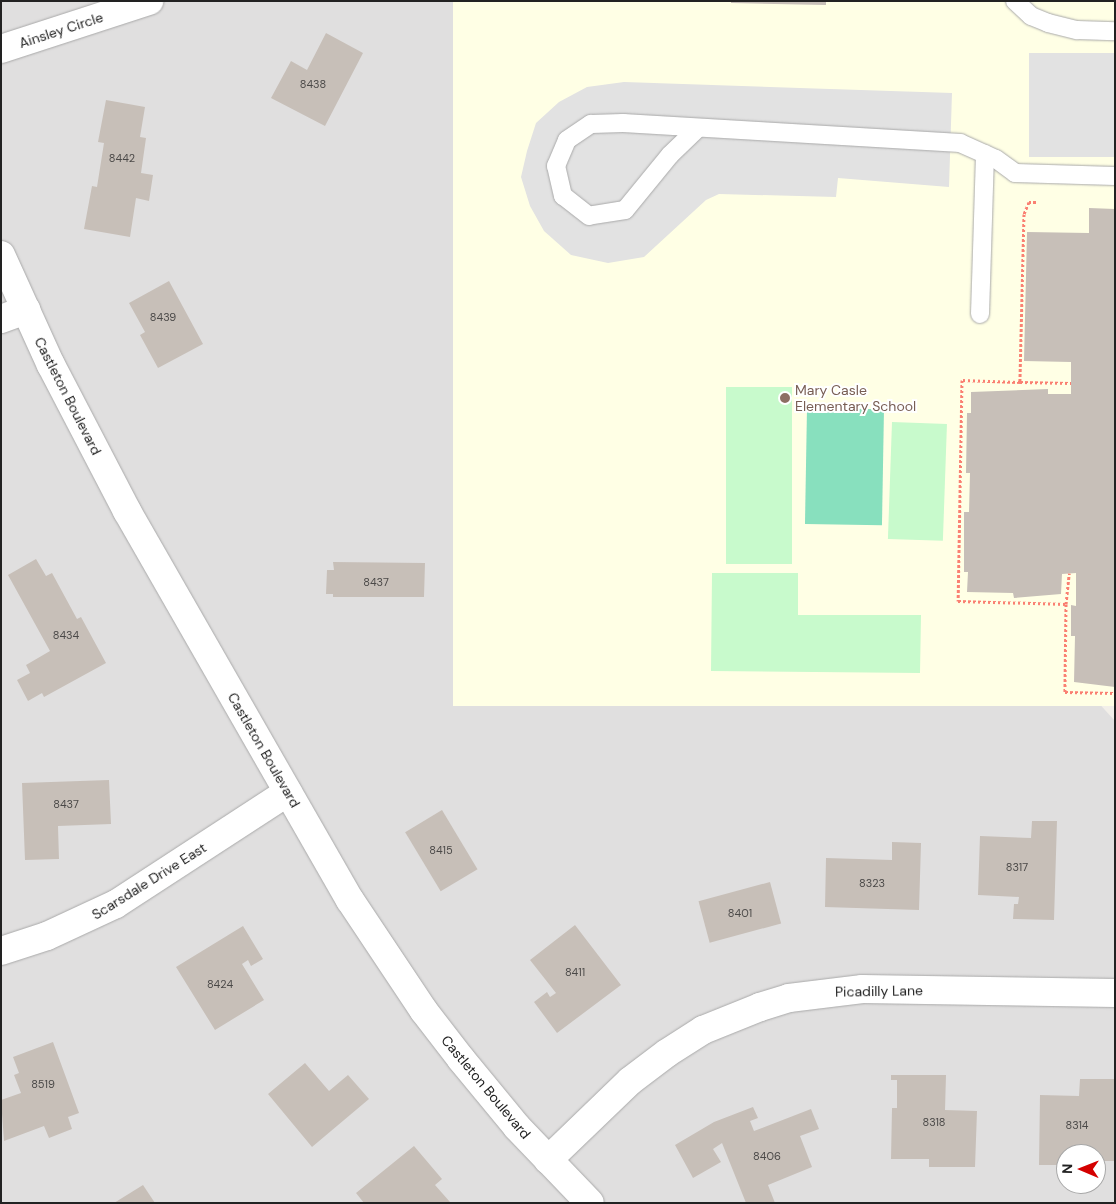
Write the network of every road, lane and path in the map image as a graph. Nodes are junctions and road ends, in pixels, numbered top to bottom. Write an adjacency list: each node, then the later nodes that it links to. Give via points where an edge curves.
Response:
1 (149, 1): 4 (street, Ainsley Circle)
2 (1015, 1): 3 (lane, via 1031,16 1048,23 1077,30)
3 (1115, 31)
4 (1, 49)
5 (698, 128): 5 (lane, via 591,124 567,140 556,166 563,196 588,216 625,210 670,155); 6 (lane, via 960,143)
6 (984, 154): 7 (lane, via 1015,173); 10 (lane)
7 (1115, 176)
8 (1024, 214): 12 (path)
9 (1, 256): 11 (street, Castleton Boulevard)
10 (980, 314)
11 (14, 315): 17 (street, Castleton Boulevard)
12 (1020, 382): 13 (path); 15 (path, via 962,380 958,602)
13 (1070, 384)
14 (1069, 573): 15 (path)
15 (1066, 604): 16 (path, via 1065,692)
16 (1115, 693)
17 (288, 792): 18 (street, Scarsdale Drive East, via 116,904 47,936); 20 (street, Castleton Boulevard, via 350,900 424,1011)
18 (1, 951)
19 (1115, 993): 20 (street, Picadilly Lane, via 854,989 789,998 760,1006 703,1030 667,1053 630,1081)
20 (548, 1160): 21 (street, Castleton Boulevard)
21 (590, 1203)

